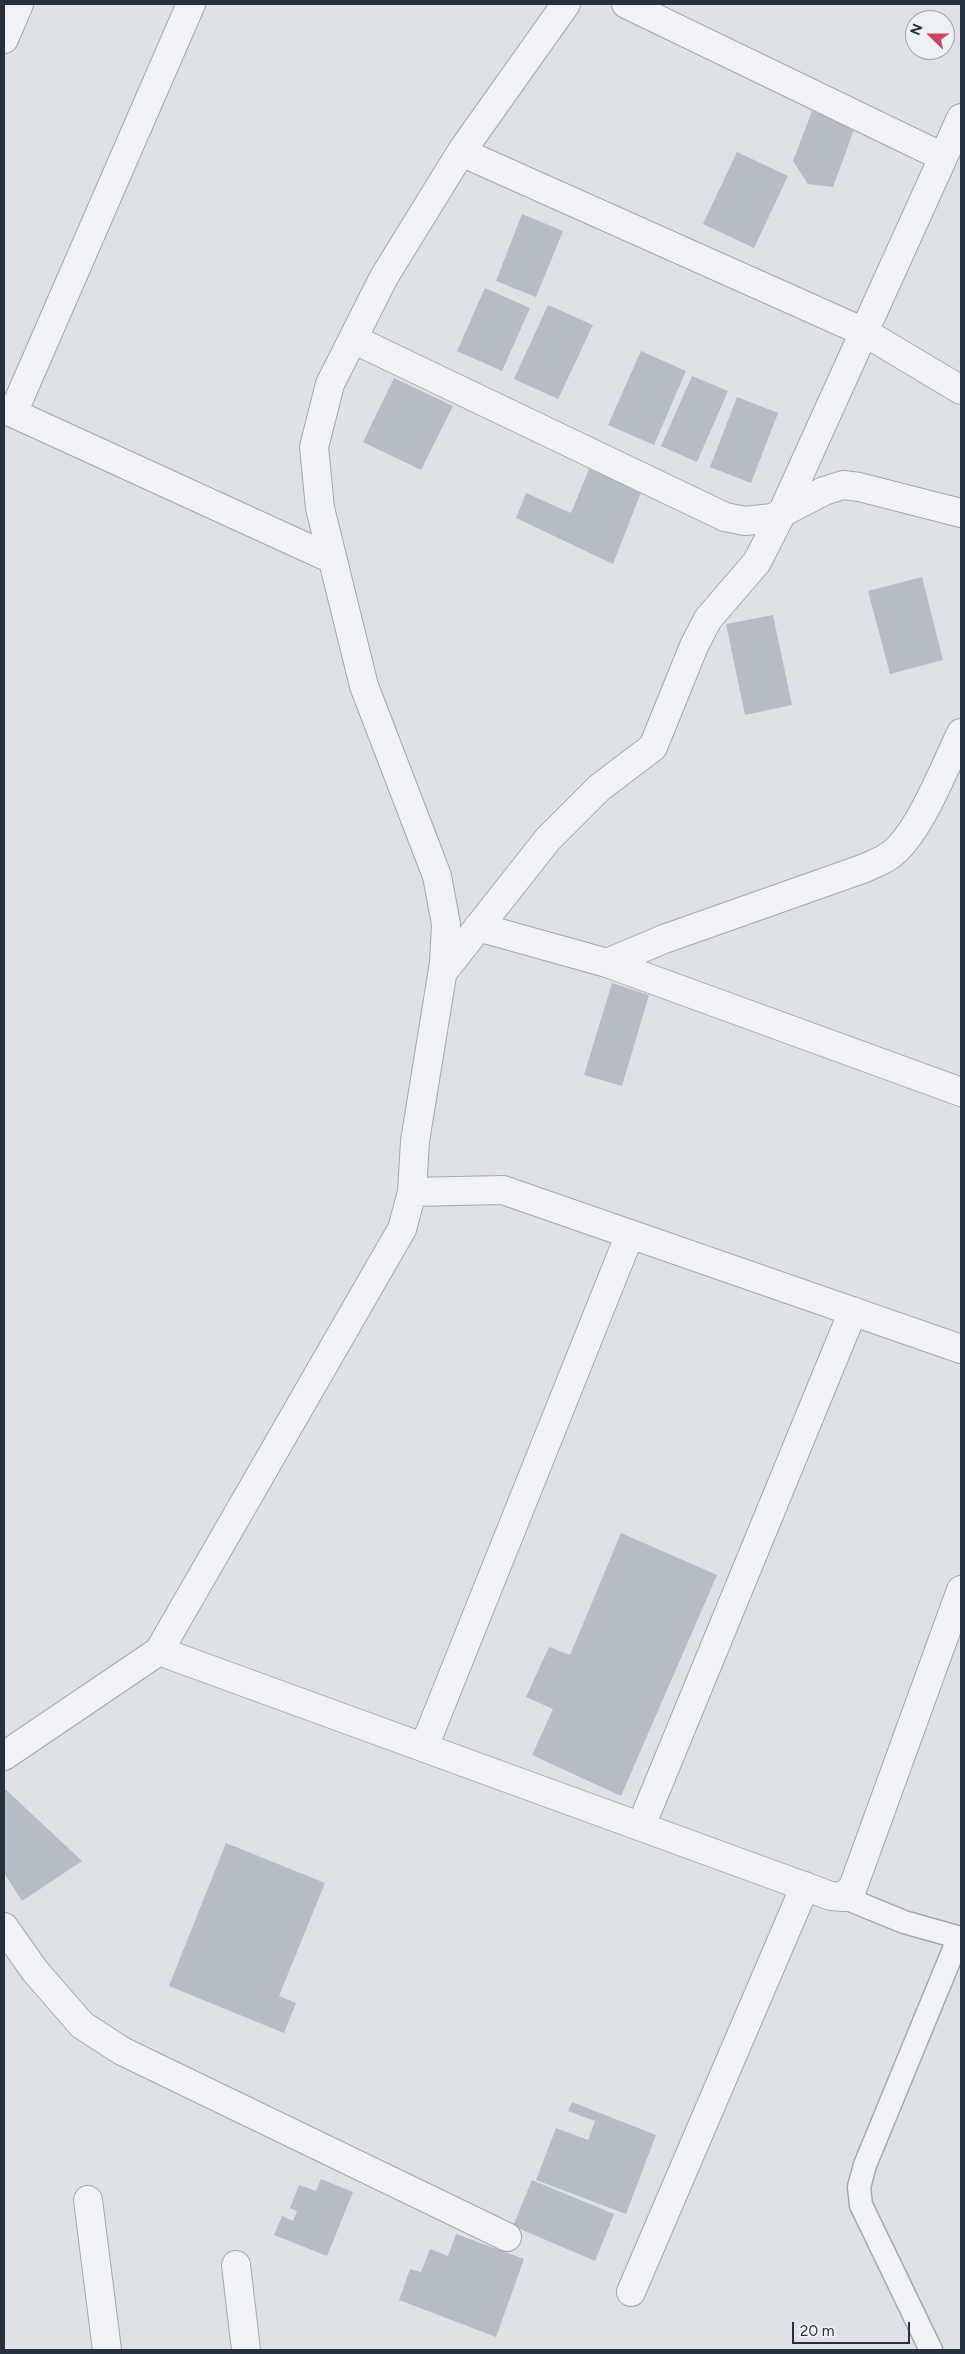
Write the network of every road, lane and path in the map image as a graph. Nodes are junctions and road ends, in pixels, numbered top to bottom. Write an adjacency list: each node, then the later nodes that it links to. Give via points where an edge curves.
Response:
1 (19, 4): 5 (street)
2 (191, 4): 12 (street)
3 (566, 4): 7 (street)
4 (626, 4): 8 (street)
5 (4, 39)
6 (961, 118): 8 (street)
7 (462, 152): 9 (street); 10 (street, via 384,277)
8 (943, 157): 9 (street)
9 (864, 332): 11 (street); 13 (street)
10 (353, 339): 13 (street, via 725,517 745,521 772,518); 15 (street, via 330,384 314,447 320,508)
11 (961, 390)
12 (8, 411): 15 (street)
13 (782, 513): 14 (street, via 843,485); 17 (street, via 757,562 708,619 653,746 600,788 548,839)
14 (961, 513)
15 (332, 559): 19 (street, via 364,686 437,876 446,924)
16 (961, 733): 18 (street, via 918,821 890,856)
17 (478, 928): 18 (street); 19 (street)
18 (607, 963): 20 (street)
19 (443, 972): 21 (street, via 414,1141)
20 (961, 1092)
21 (412, 1192): 22 (street, via 503,1190); 26 (street, via 402,1228)
22 (630, 1234): 23 (street); 27 (street)
23 (853, 1311): 24 (street); 29 (street)
24 (961, 1349)
25 (961, 1590): 31 (street, via 853,1887)
26 (159, 1651): 27 (street); 28 (street)
27 (424, 1747): 29 (street)
28 (4, 1756)
29 (641, 1826): 30 (street)
30 (805, 1886): 31 (street); 37 (street)
31 (843, 1897): 33 (lane, via 904,1922)
32 (4, 1927): 35 (street, via 82,2025 122,2051)
33 (960, 1937): 40 (lane, via 865,2165 859,2187 861,2205)
34 (88, 2200): 38 (street)
35 (507, 2237)
36 (236, 2265): 39 (street)
37 (631, 2292)
38 (107, 2350)
39 (246, 2350)
40 (931, 2350)

